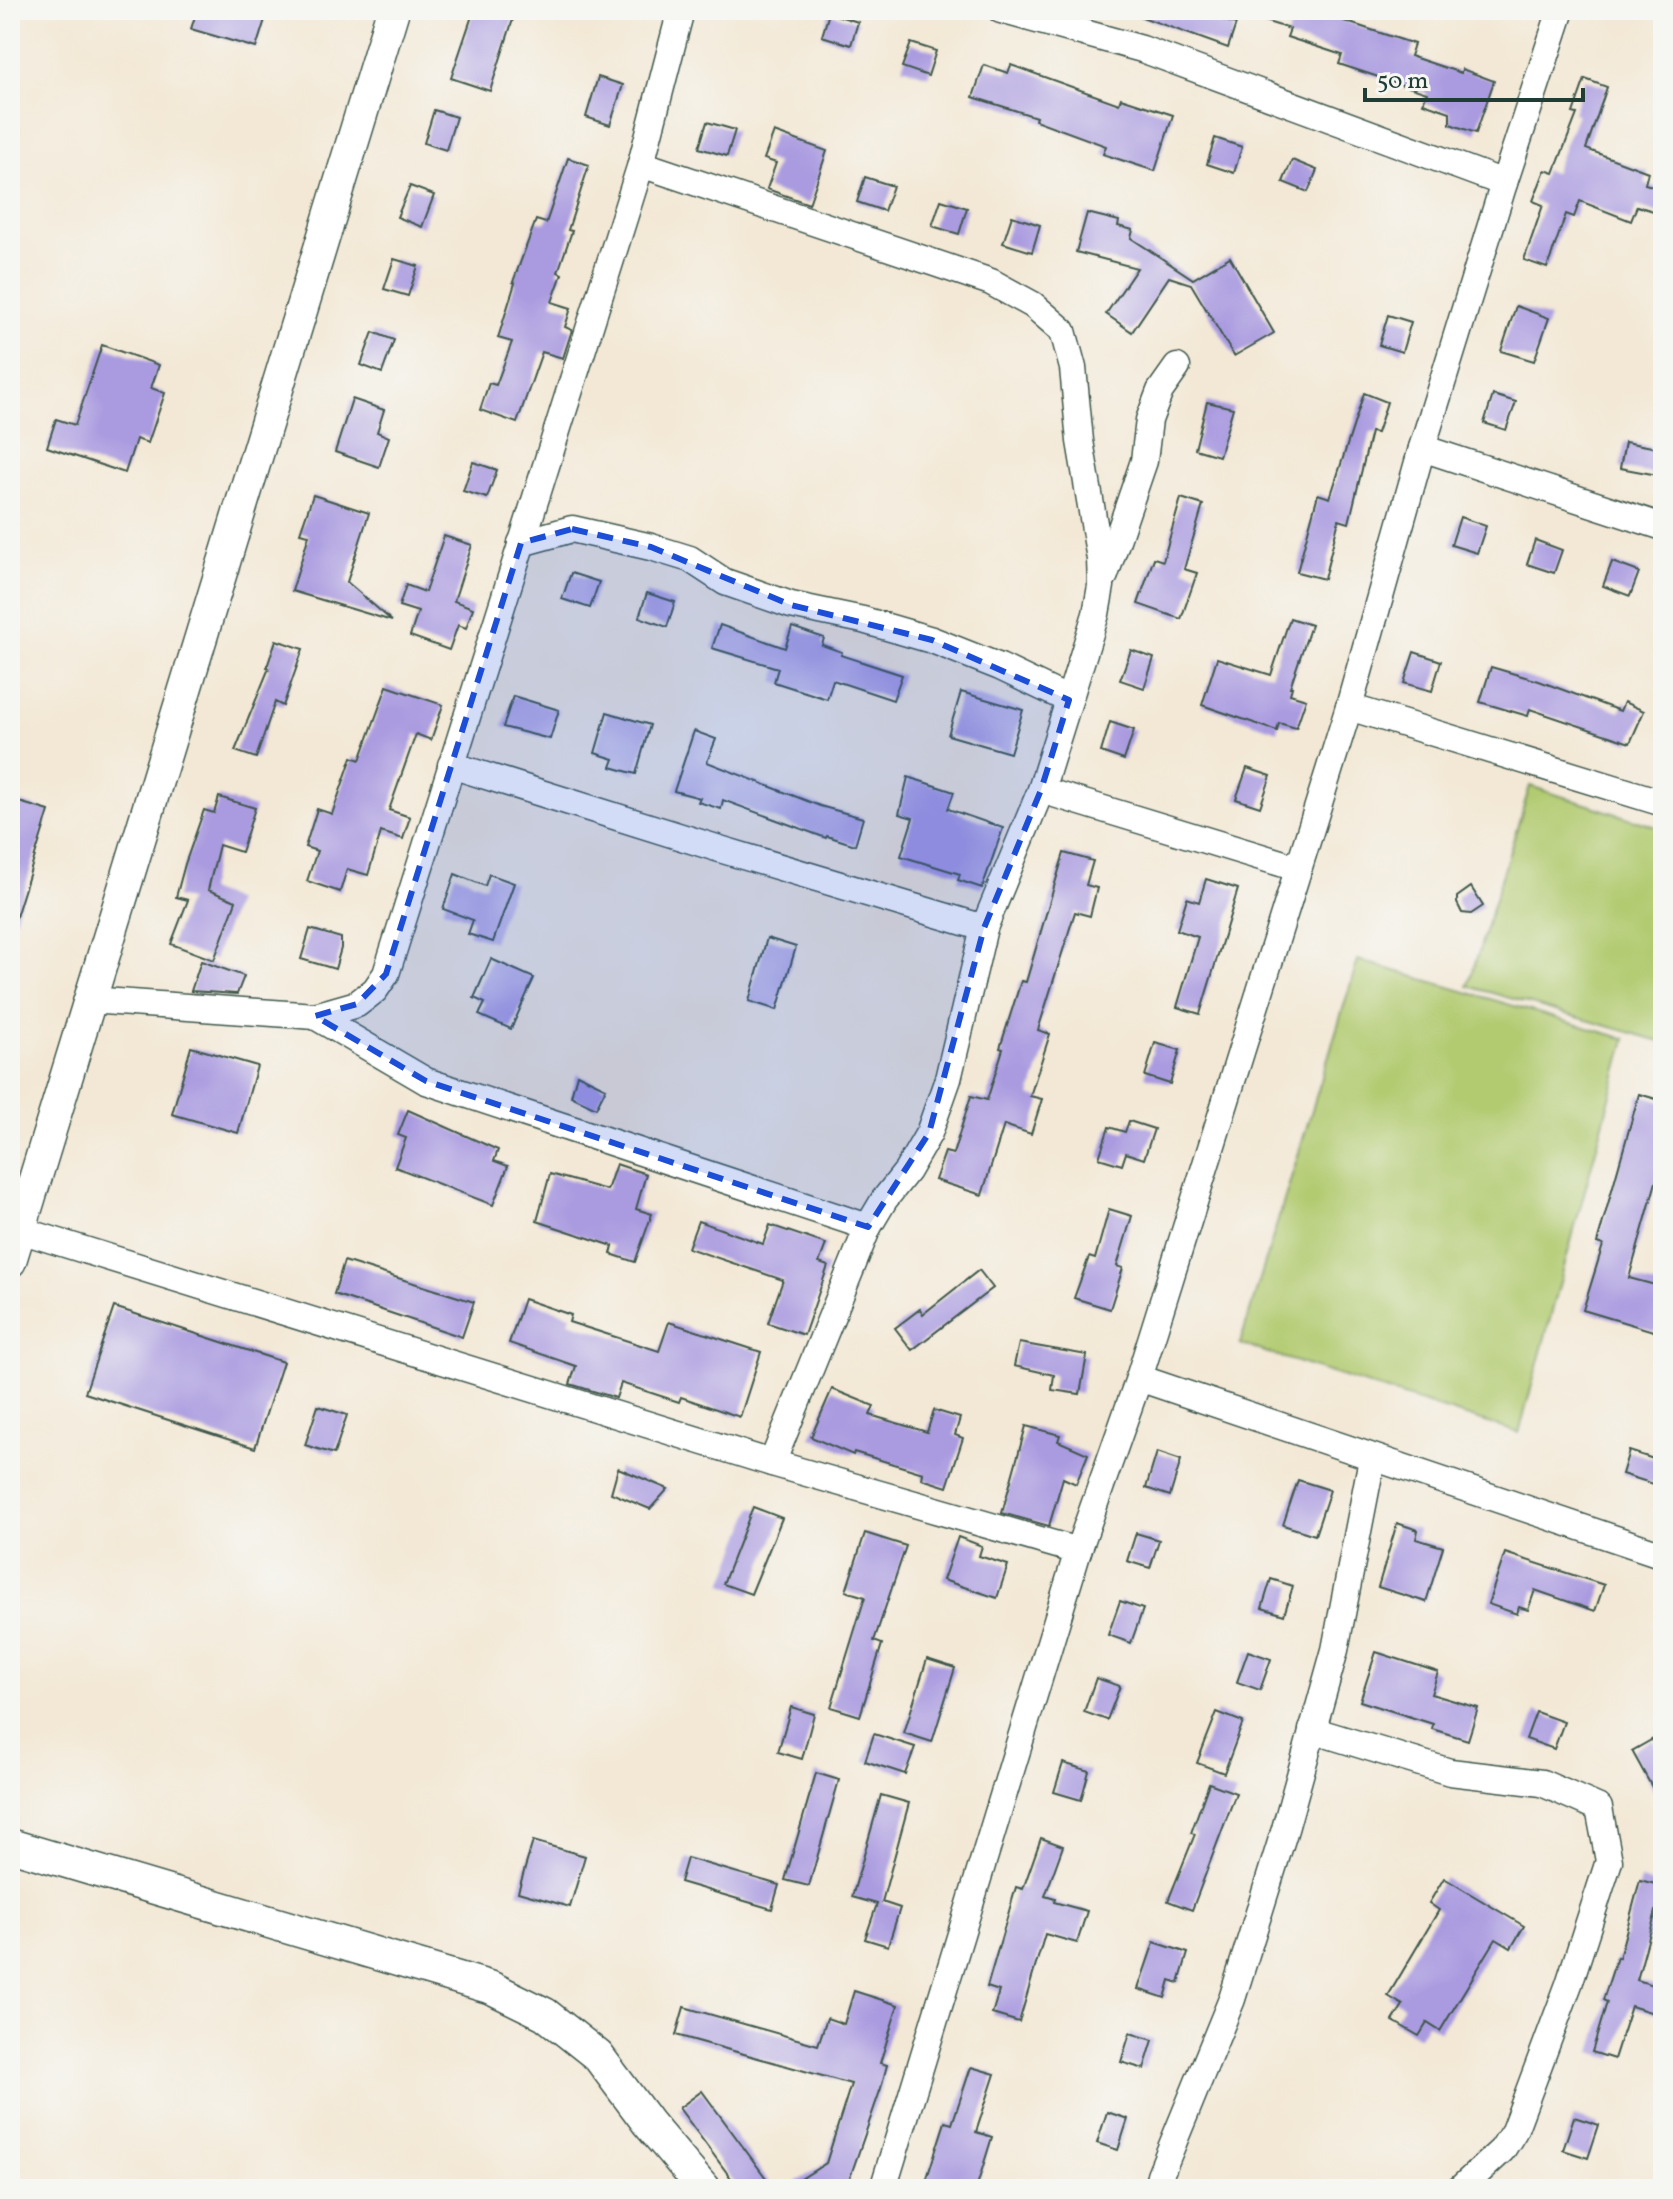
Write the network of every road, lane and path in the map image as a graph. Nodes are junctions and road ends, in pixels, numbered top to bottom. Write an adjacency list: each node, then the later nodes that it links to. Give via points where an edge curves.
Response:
1 (393, 10): 19 (street)
2 (681, 10): 5 (street)
3 (1001, 10): 6 (street, via 1142,49)
4 (1561, 10): 6 (street)
5 (641, 164): 10 (street); 11 (street, via 991,282 1033,305 1063,331 1073,368)
6 (1504, 183): 8 (street)
7 (1177, 367): 11 (street, via 1149,420 1144,461)
8 (1422, 448): 9 (street); 13 (street)
9 (1663, 527)
10 (521, 543): 12 (street, via 572,529 651,547 690,559 725,582 791,605 932,640); 14 (street)
11 (1101, 586): 12 (street)
12 (1069, 700): 15 (street)
13 (1349, 707): 16 (street); 17 (street)
14 (451, 765): 18 (street); 20 (street, via 386,974 357,1004)
15 (1041, 790): 17 (street); 18 (street)
16 (1663, 803)
17 (1297, 868): 24 (street)
18 (984, 928): 21 (street, via 948,1079 929,1133)
19 (89, 1000): 20 (street); 22 (street)
20 (315, 1016): 21 (street, via 426,1081)
21 (868, 1227): 26 (street)
22 (20, 1230): 23 (street); 26 (street)
23 (10, 1261)
24 (1139, 1378): 25 (street); 27 (street)
25 (1372, 1459): 28 (street); 29 (street, via 1335,1650)
26 (772, 1463): 27 (street)
27 (1078, 1551): 32 (street)
28 (1663, 1555)
29 (1312, 1730): 33 (street, via 1232,1999); 34 (street, via 1450,1772 1542,1783 1599,1808 1609,1861 1569,1984 1514,2131 1502,2150)
30 (10, 1845): 31 (street, via 519,2000 598,2056)
31 (704, 2189)
32 (883, 2189)
33 (1157, 2189)
34 (1460, 2189)

